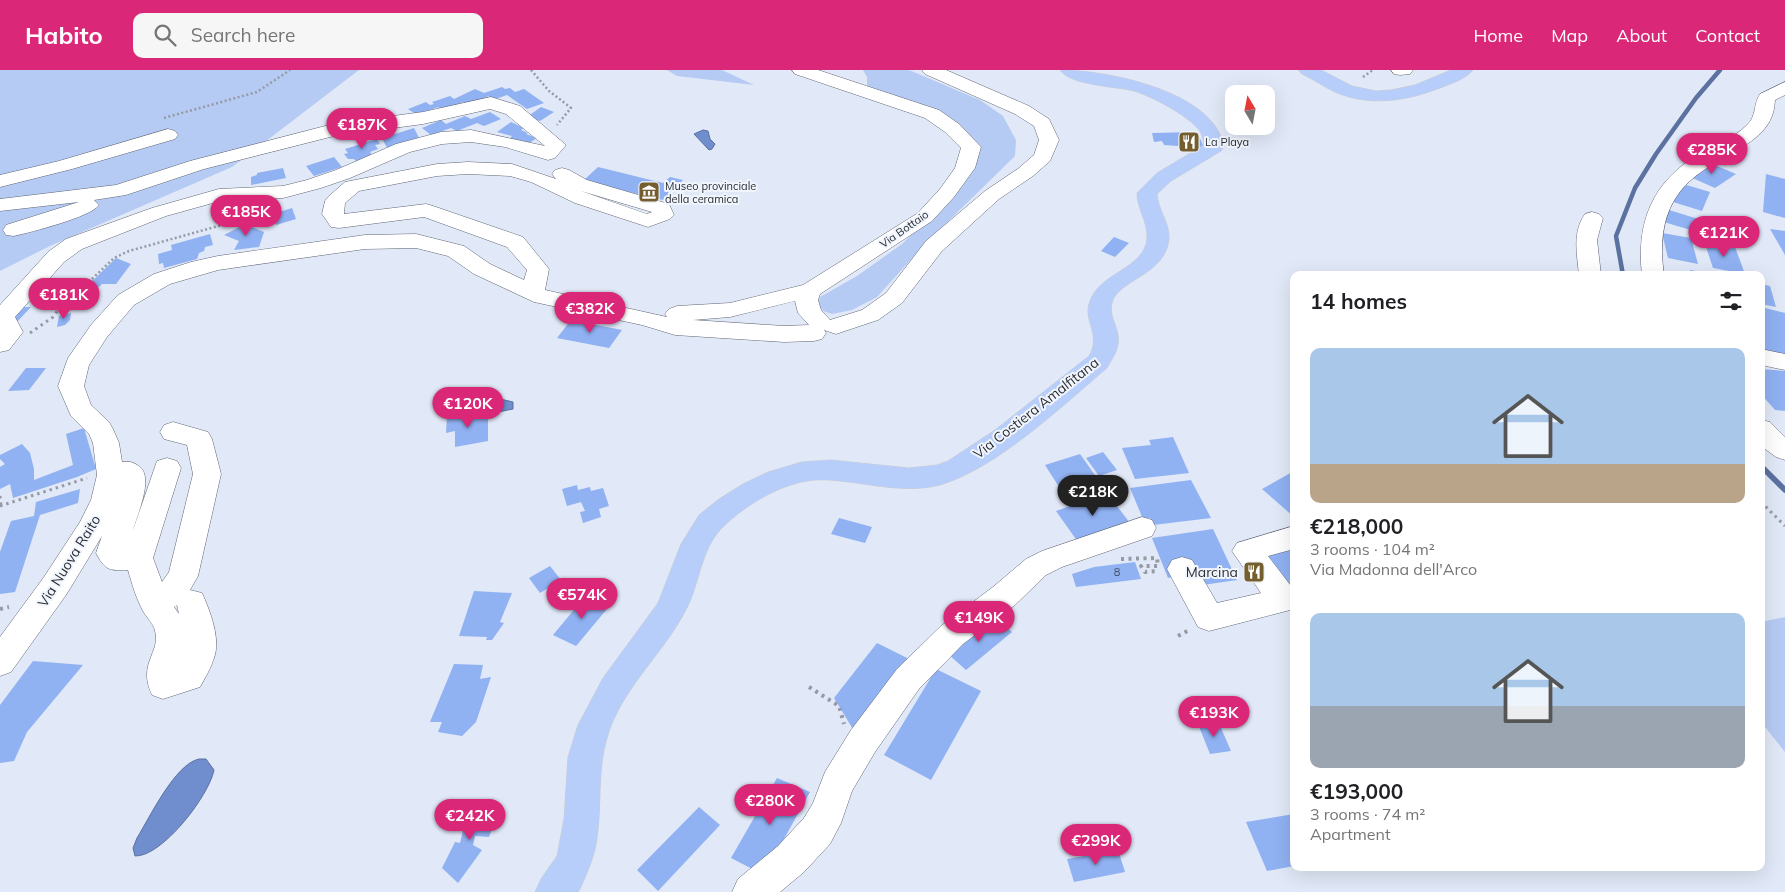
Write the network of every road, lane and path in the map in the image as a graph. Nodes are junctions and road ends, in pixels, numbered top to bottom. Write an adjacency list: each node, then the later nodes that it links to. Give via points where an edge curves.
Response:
1 (531, 70): 10 (path, via 541,84 572,108)
2 (801, 70): 21 (street, Via Bottaio, via 932,114 971,147 966,168 925,217)
3 (931, 70): 24 (street, via 1022,110 1042,123 1049,140 1043,157 992,195 934,246 894,298 870,315)
4 (1069, 70): 51 (main road, Via Costiera Amalfitana, via 1092,79 1137,86 1157,93 1193,115 1212,133 1213,138 1214,147 1164,177 1147,193 1148,204 1158,226 1158,242 1151,257 1138,270 1110,288 1100,302 1101,320 1108,338 1105,353 1028,419 980,455 950,472 908,477 838,470 802,471 752,493 712,520 692,552 669,612 620,677 600,713 584,759 577,848 571,871)
5 (1308, 70): 8 (main road, via 1346,90 1365,96 1388,97 1428,86)
6 (1400, 70): 7 (street)
7 (1404, 70)
8 (1464, 70)
9 (1785, 87): 20 (street, via 1766,98 1765,112 1759,124 1745,136 1673,182 1653,226 1649,256)
10 (556, 126)
11 (168, 135): 13 (street)
12 (562, 174): 22 (street, via 580,184 662,208 663,215 648,221 582,199 538,178 512,170 468,168 352,186 334,201 333,214 339,222 426,210 515,242 538,269)
13 (0, 181)
14 (120, 191): 15 (street); 18 (street, via 76,211); 26 (street, via 196,165 333,130 423,118 491,103 513,110 556,145 548,154 471,136 441,138 403,148 314,184 283,192 219,195 159,212 74,244 56,257 2,317 11,332)
15 (0, 204)
16 (281, 209): 25 (path, via 114,258 65,300 53,317)
17 (1592, 218): 19 (street, via 1586,240)
18 (14, 230)
19 (1590, 271)
20 (1652, 271)
21 (811, 290): 23 (street, via 730,310); 24 (street, via 806,300 810,313)
22 (533, 293): 23 (street, Via Nuova Raito); 34 (street, Via Nuova Raito, via 482,269 456,251 416,241 365,242 254,258 162,279 126,300 99,331 77,364 71,386 80,410 100,429 106,442)
23 (643, 318): 24 (street, via 675,327 775,334)
24 (824, 327)
25 (26, 335)
26 (0, 344)
27 (1765, 358): 28 (street)
28 (1785, 362)
29 (173, 432): 45 (street, via 199,439 207,474 183,576 170,594)
30 (1765, 433): 31 (street)
31 (1785, 450): 32 (street)
32 (1765, 454)
33 (167, 468): 41 (street)
34 (111, 472): 36 (path); 41 (street, via 131,474 133,484 111,553 115,559); 48 (street, Via Nuova Raito, via 105,500 92,528)
35 (0, 496): 36 (path)
36 (1, 506)
37 (1765, 506): 38 (path)
38 (1785, 526)
39 (1142, 528): 52 (street, via 1036,567 952,635 908,679 863,742 837,784 828,811 816,831)
40 (1290, 538): 43 (street, via 1247,551 1284,600 1209,618)
41 (138, 558): 45 (street)
42 (1115, 560): 43 (path, via 1157,558 1158,566 1140,566 1145,572)
43 (1182, 569)
44 (191, 602): 45 (street, via 200,636 199,658 189,677 163,685 162,669 171,644 172,628)
45 (154, 603)
46 (10, 607): 47 (path)
47 (0, 609)
48 (0, 662)
49 (809, 687): 50 (path, via 839,706)
50 (845, 729)
51 (554, 892)
52 (752, 892)

